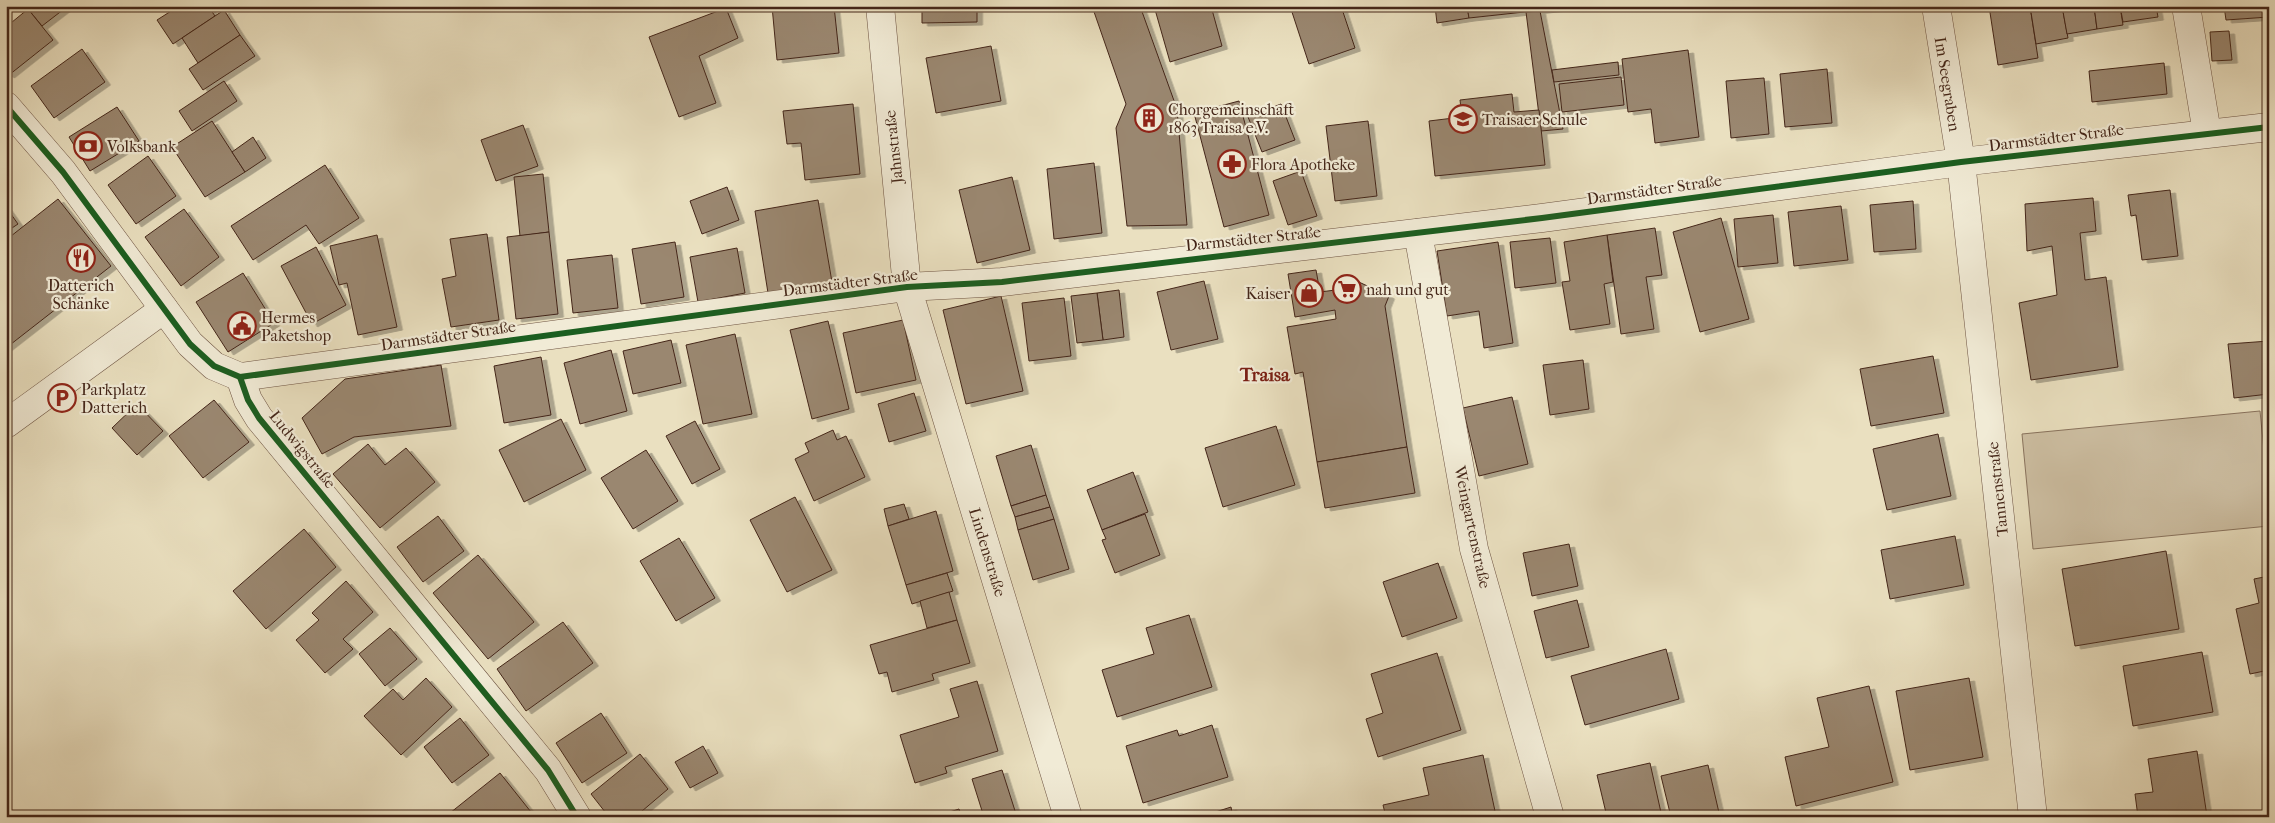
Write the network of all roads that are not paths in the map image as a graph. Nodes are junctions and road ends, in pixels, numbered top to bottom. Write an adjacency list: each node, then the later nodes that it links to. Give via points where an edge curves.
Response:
1 (880, 6): 9 (street, Jahnstraße)
2 (1936, 6): 7 (street, Im Seegraben)
3 (2186, 6): 6 (street)
4 (6, 106): 10 (street, via 63,172)
5 (2269, 127): 6 (street, Darmstädter Straße)
6 (2207, 133): 7 (street, Darmstädter Straße)
7 (1961, 162): 8 (street, Darmstädter Straße); 16 (street, Tannenstraße)
8 (1418, 233): 9 (street, Darmstädter Straße, via 1002,282); 15 (street, Weingartenstraße, via 1474,549)
9 (907, 287): 11 (street, Darmstädter Straße); 14 (street, Lindenstraße)
10 (164, 309): 11 (street, via 190,344 214,366); 12 (street)
11 (240, 378): 13 (street, Ludwigstraße, via 259,418 548,770)
12 (6, 424)
13 (577, 817)
14 (1068, 817)
15 (1550, 817)
16 (2033, 817)

